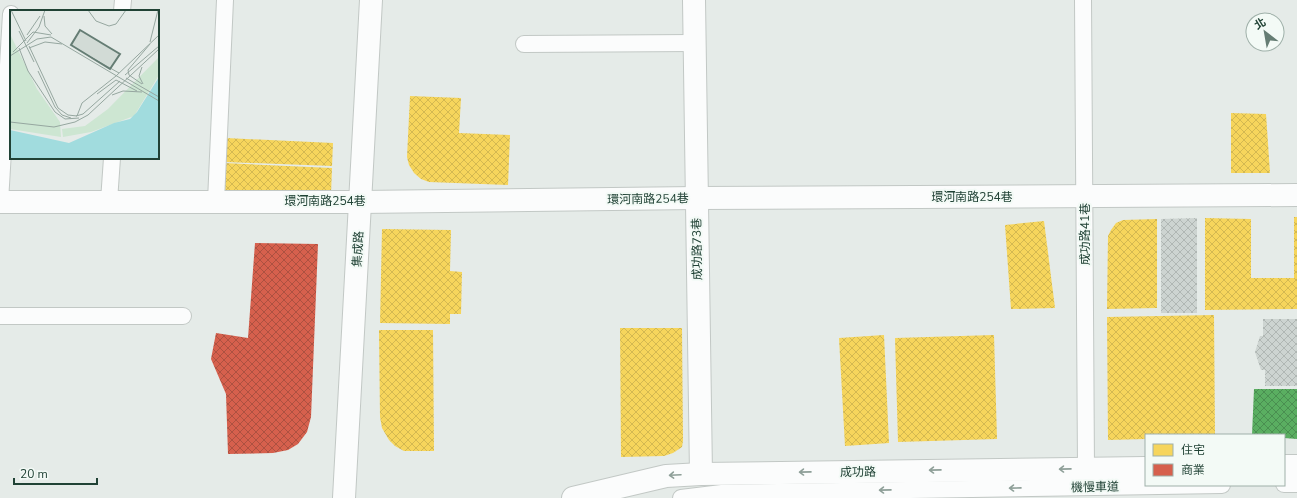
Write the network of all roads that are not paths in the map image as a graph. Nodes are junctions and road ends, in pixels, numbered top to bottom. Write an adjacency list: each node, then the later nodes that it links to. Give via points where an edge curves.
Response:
1 (12, 0): 7 (lane)
2 (123, 0): 8 (lane)
3 (225, 0): 17 (lane)
4 (371, 0): 19 (street, 集成路)
5 (694, 0): 10 (street, 成功路73巷)
6 (1083, 0): 14 (lane, 成功路41巷)
7 (11, 10)
8 (122, 10)
9 (10, 31): 18 (lane)
10 (694, 43): 11 (lane); 15 (street, 成功路73巷)
11 (524, 44)
12 (112, 159): 16 (lane)
13 (1297, 195): 14 (street, 環河南路254巷)
14 (1084, 196): 15 (street, 環河南路254巷); 24 (lane, 成功路41巷)
15 (696, 198): 19 (street, 環河南路254巷); 26 (street, 成功路73巷)
16 (109, 201): 17 (street, 環河南路254巷); 18 (street, 環河南路254巷)
17 (216, 201): 19 (street, 環河南路254巷)
18 (0, 202)
19 (360, 202): 30 (street, 集成路)
20 (0, 316): 21 (lane)
21 (183, 316)
22 (1285, 466): 23 (street)
23 (1297, 466)
24 (1086, 468): 25 (street, 成功路); 26 (street, 成功路, one-way to 26)
25 (1145, 468)
26 (700, 474): 31 (street, 成功路, one-way to 31, via 666,476)
27 (1285, 484): 28 (lane)
28 (1297, 484)
29 (1160, 486): 32 (lane, 機慢車道, one-way to 32, via 722,493)
30 (344, 498)
31 (573, 498)
32 (681, 498)

